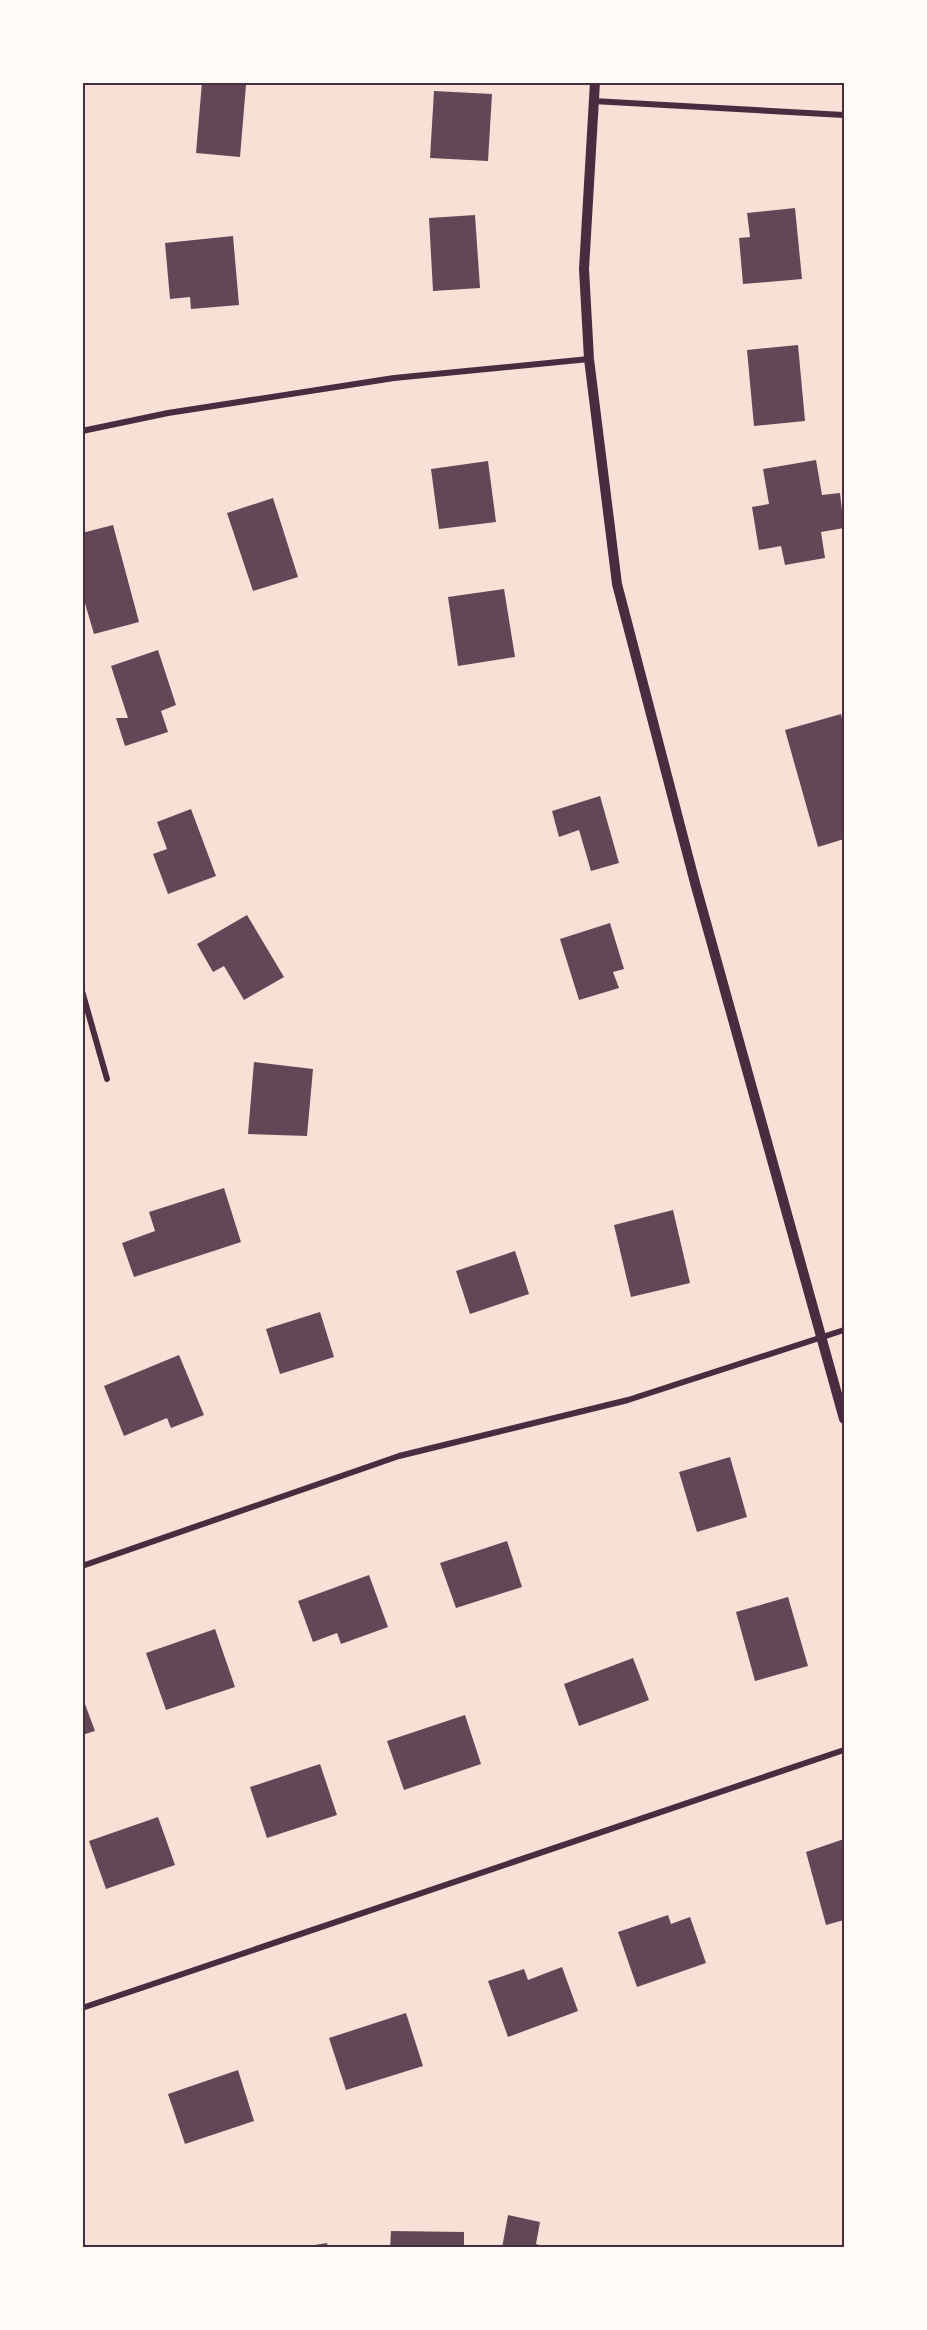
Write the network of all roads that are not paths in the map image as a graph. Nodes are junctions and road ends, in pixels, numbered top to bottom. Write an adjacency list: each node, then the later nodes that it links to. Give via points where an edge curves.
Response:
1 (595, 82): 2 (street)
2 (593, 101): 3 (street); 4 (street, via 584,269)
3 (844, 115)
4 (590, 359): 5 (street, via 393,378 168,413); 9 (street, via 617,584)
5 (82, 431)
6 (82, 991): 7 (street)
7 (108, 1079)
8 (844, 1330): 9 (street)
9 (820, 1337): 10 (street); 11 (street, via 628,1400 399,1456)
10 (844, 1419)
11 (82, 1566)
12 (844, 1750): 13 (street)
13 (82, 2008)

